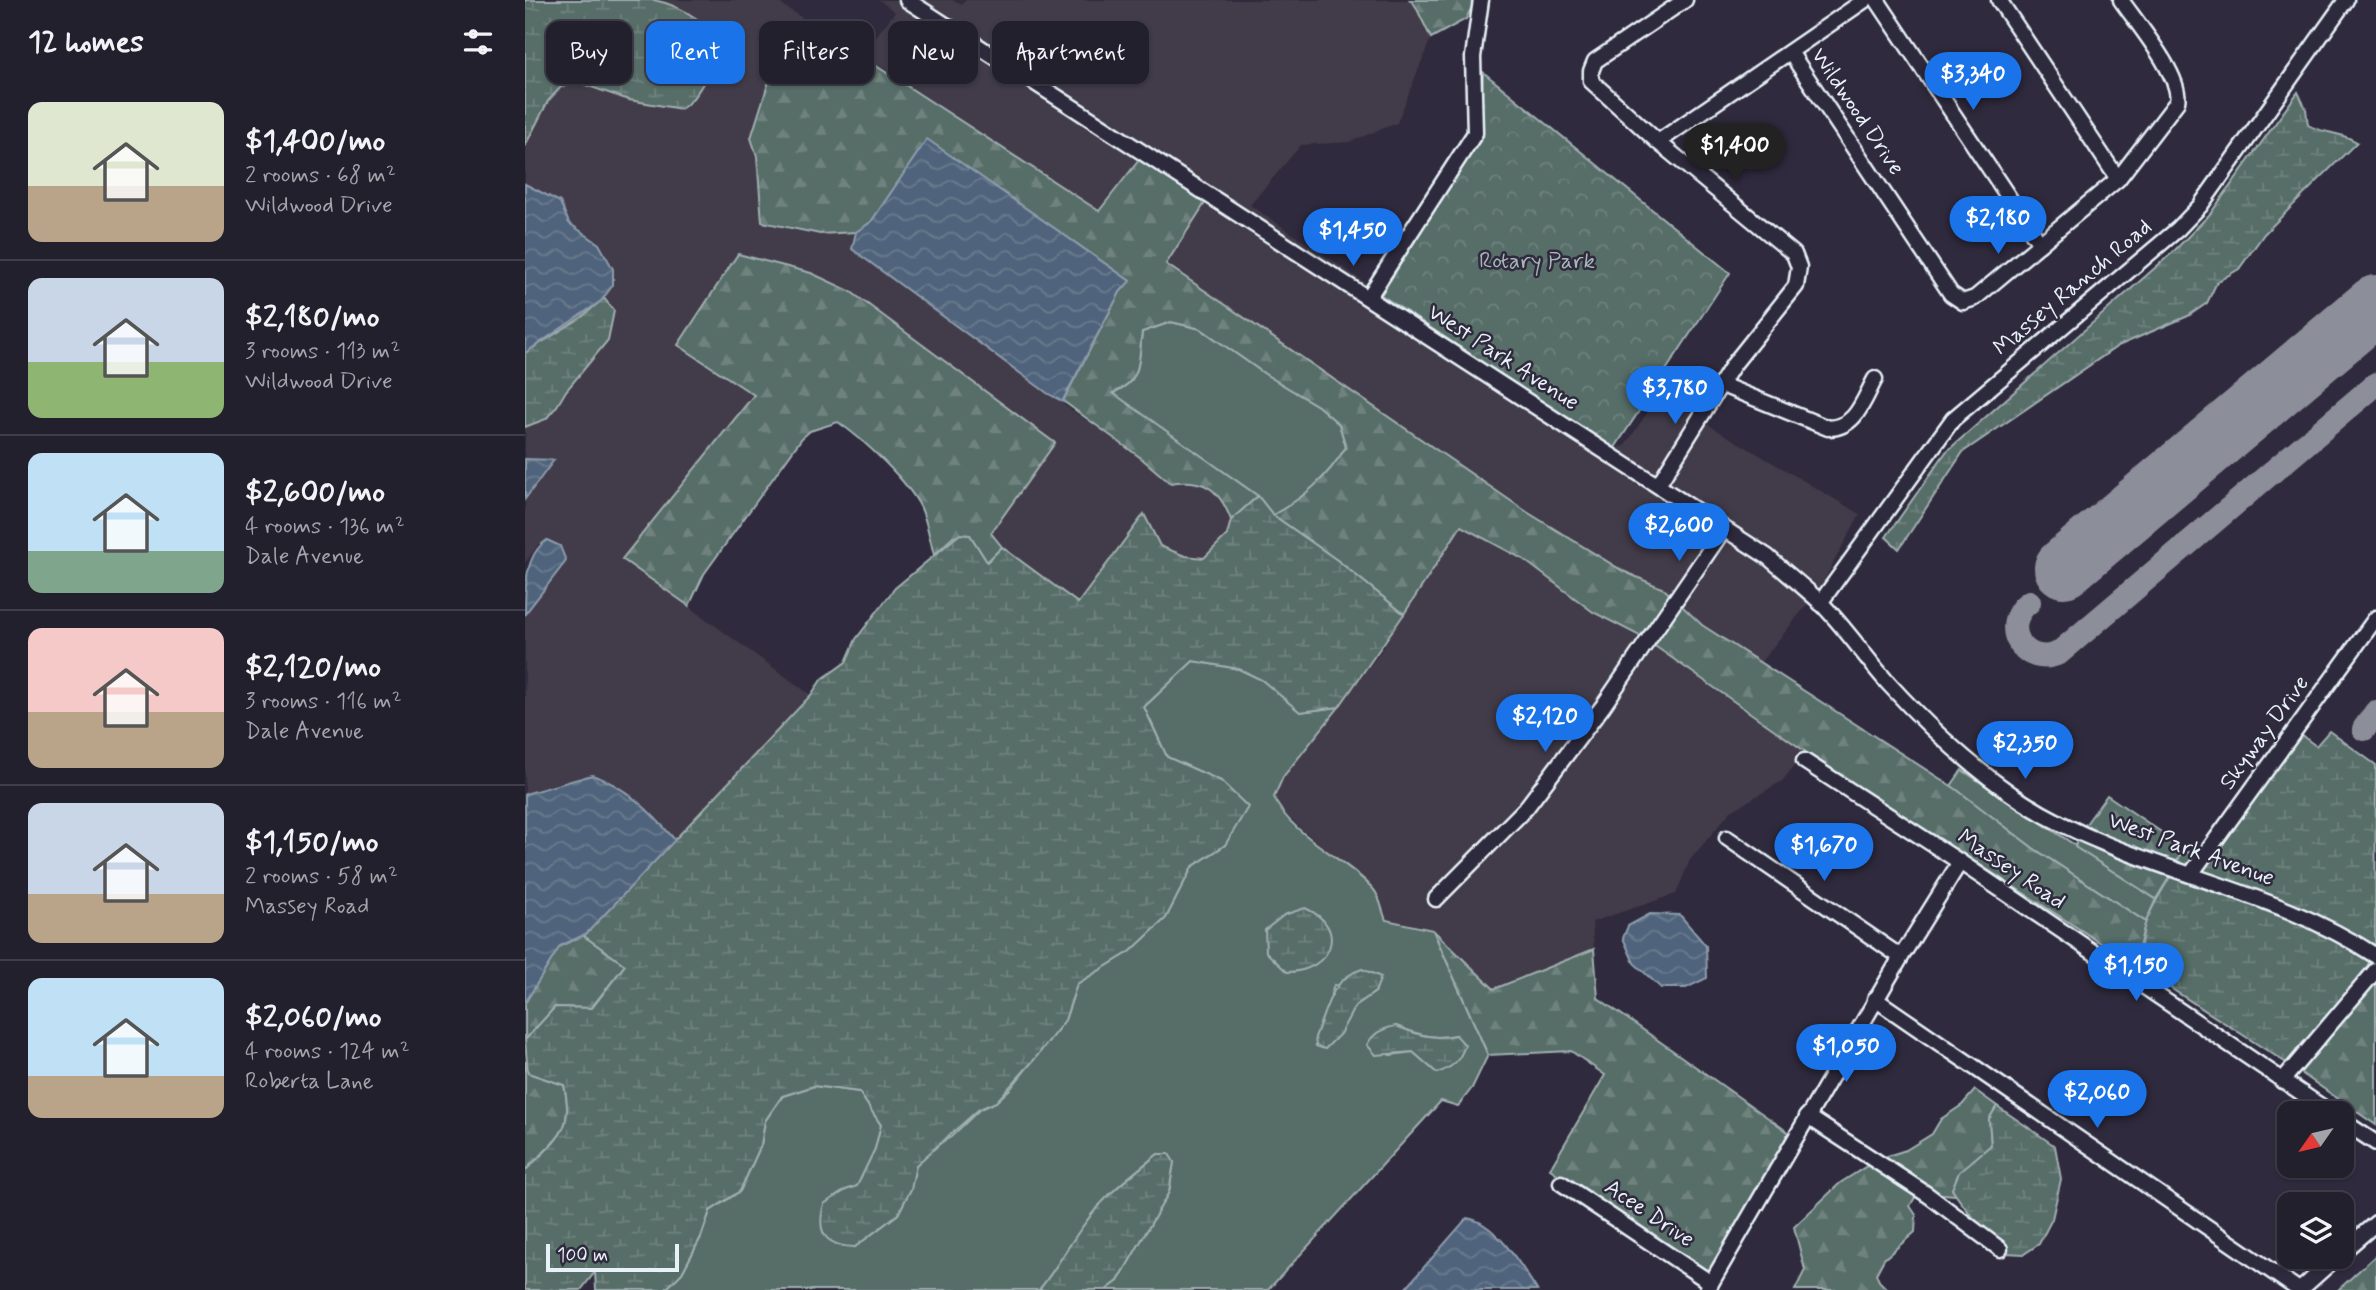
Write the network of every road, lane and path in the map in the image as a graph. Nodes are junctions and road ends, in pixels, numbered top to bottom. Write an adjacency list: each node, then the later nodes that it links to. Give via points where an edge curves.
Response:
1 (907, 0): 13 (street, West Park Avenue)
2 (1481, 0): 13 (street, via 1473,57 1475,133)
3 (1685, 0): 10 (street, via 1595,61 1591,71 1595,88)
4 (1865, 0): 9 (street)
5 (1877, 0): 12 (street)
6 (2000, 0): 11 (street)
7 (2121, 0): 11 (street, Wildwood Drive, via 2179,93 2162,124)
8 (2346, 0): 18 (street, Massey Ranch Road, via 2200,206 1953,419)
9 (1790, 52): 10 (street); 12 (street, Wildwood Drive, via 1951,294 1963,302 1975,298)
10 (1658, 142): 15 (street, via 1794,254 1799,267 1796,286 1751,339)
11 (2118, 178): 12 (street, Wildwood Drive)
12 (2040, 244)
13 (1369, 298): 16 (street, West Park Avenue)
14 (1875, 379): 15 (street, via 1851,423 1842,428 1828,428)
15 (1722, 385): 16 (street)
16 (1658, 485): 17 (street, West Park Avenue)
17 (1724, 529): 18 (street, West Park Avenue, via 1768,557); 24 (street, via 1543,785)
18 (1820, 603): 23 (street, West Park Avenue, via 1942,739 2023,801 2092,838)
19 (2376, 618): 23 (street, Skyway Drive)
20 (1804, 761): 22 (street, Massey Road)
21 (1727, 838): 26 (street)
22 (1961, 862): 26 (street); 29 (street, Massey Road)
23 (2191, 874): 25 (street, West Park Avenue, via 2296,912)
24 (1436, 899)
25 (2376, 956)
26 (1901, 957): 28 (street)
27 (2376, 970): 29 (street)
28 (1875, 999): 31 (street); 40 (street)
29 (2283, 1081): 30 (street, Massey Road)
30 (2313, 1101)
31 (1807, 1116): 37 (street, via 1928,1195); 39 (street)
32 (2354, 1129): 33 (street)
33 (2376, 1143)
34 (1561, 1183): 39 (street, Acee Drive)
35 (2376, 1223): 36 (street)
36 (2354, 1243)
37 (2000, 1249)
38 (2324, 1269): 40 (street)
39 (1709, 1287)
40 (2299, 1290)

